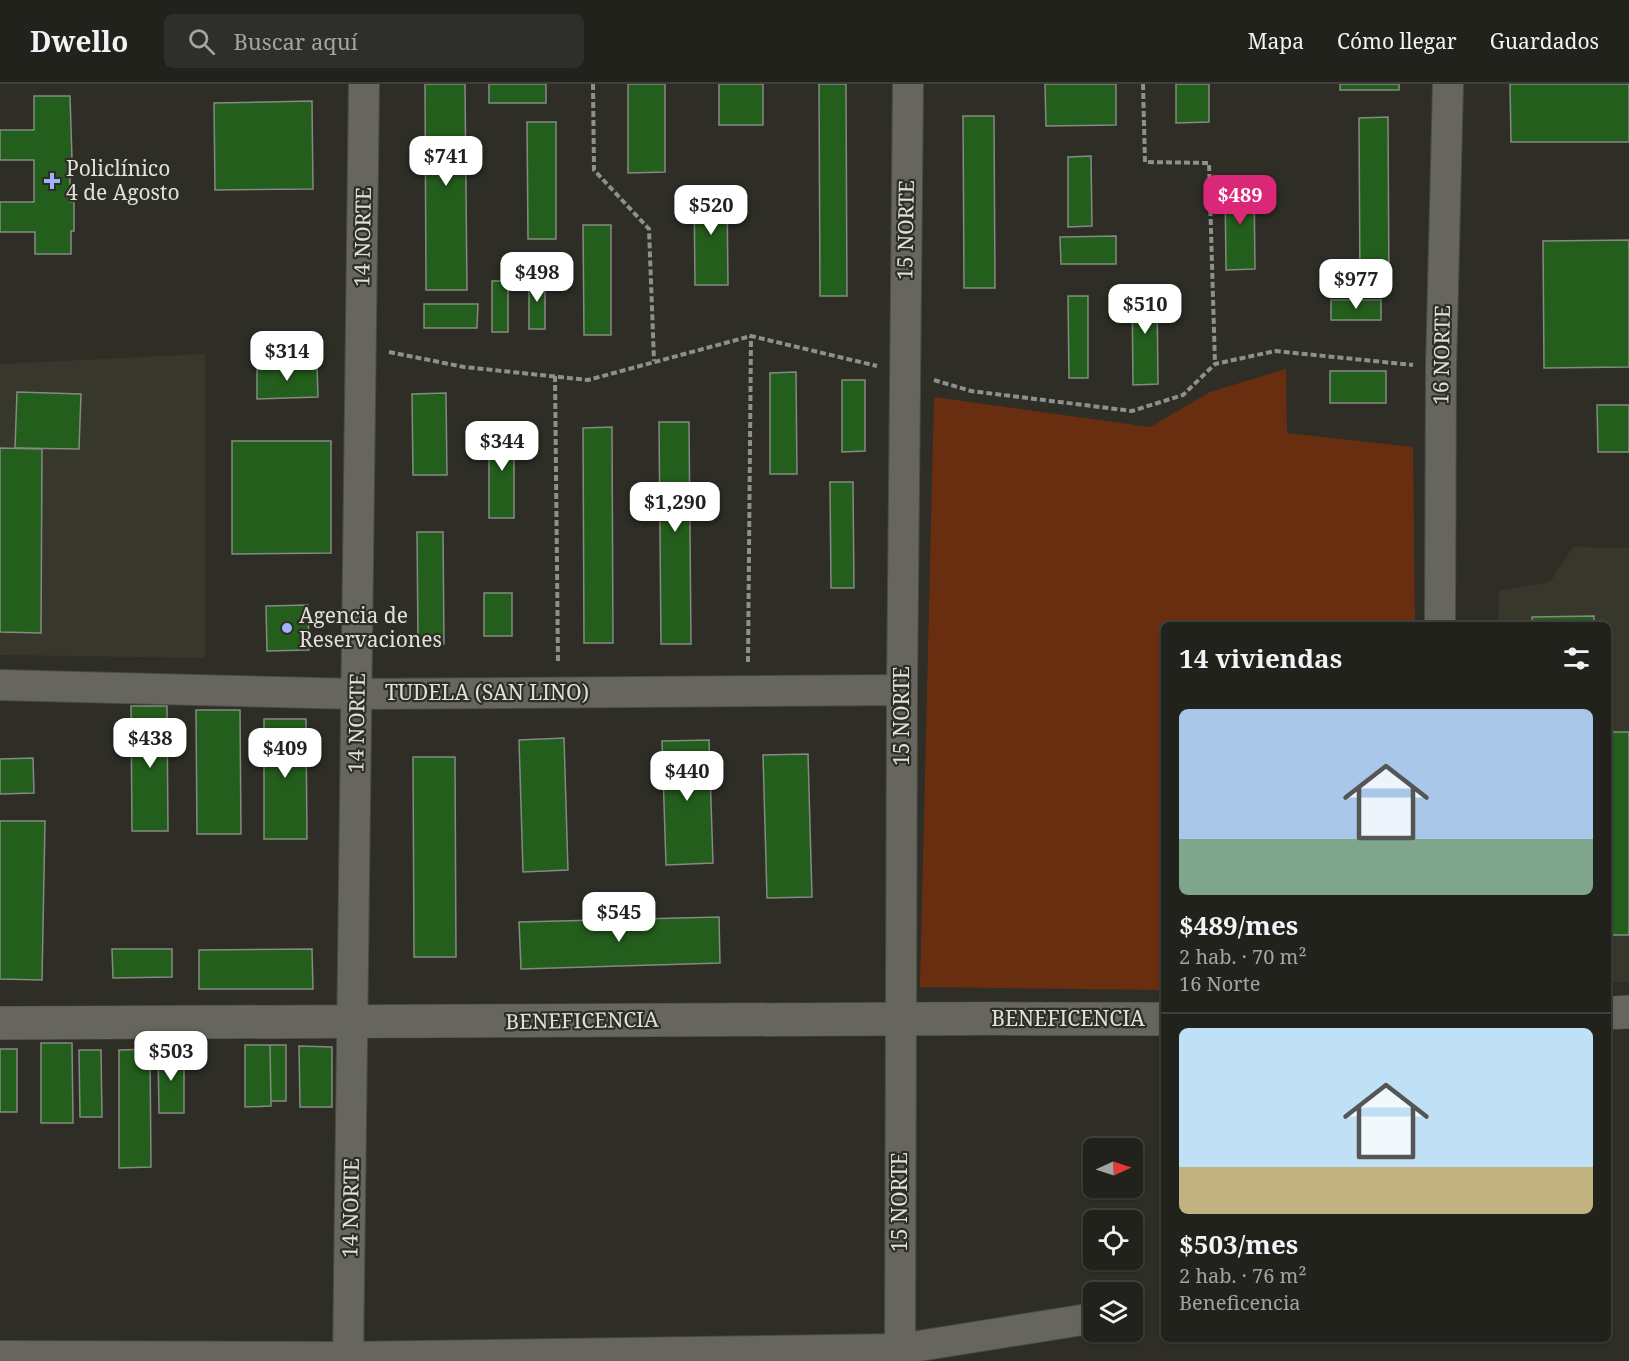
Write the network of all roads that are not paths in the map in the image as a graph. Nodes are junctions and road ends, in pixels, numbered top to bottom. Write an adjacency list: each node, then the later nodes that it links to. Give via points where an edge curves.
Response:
1 (364, 84): 7 (street, 14 NORTE)
2 (908, 84): 6 (street, 15 NORTE)
3 (1448, 84): 4 (street, 16 NORTE)
4 (1440, 622)
5 (0, 685): 7 (street, TUDELA (SAN LINO))
6 (902, 690): 7 (street, TUDELA (SAN LINO)); 10 (street, 15 NORTE)
7 (357, 694): 13 (street, 14 NORTE)
8 (1629, 1012): 9 (main road)
9 (1611, 1013)
10 (900, 1018): 11 (main road, BENEFICENCIA); 13 (main road, BENEFICENCIA); 15 (street, 15 NORTE)
11 (1161, 1019)
12 (0, 1023): 13 (main road, BENEFICENCIA)
13 (354, 1023): 17 (street, 14 NORTE)
14 (1083, 1320): 15 (street)
15 (900, 1349): 17 (street)
16 (0, 1356): 17 (street)
17 (348, 1359)

